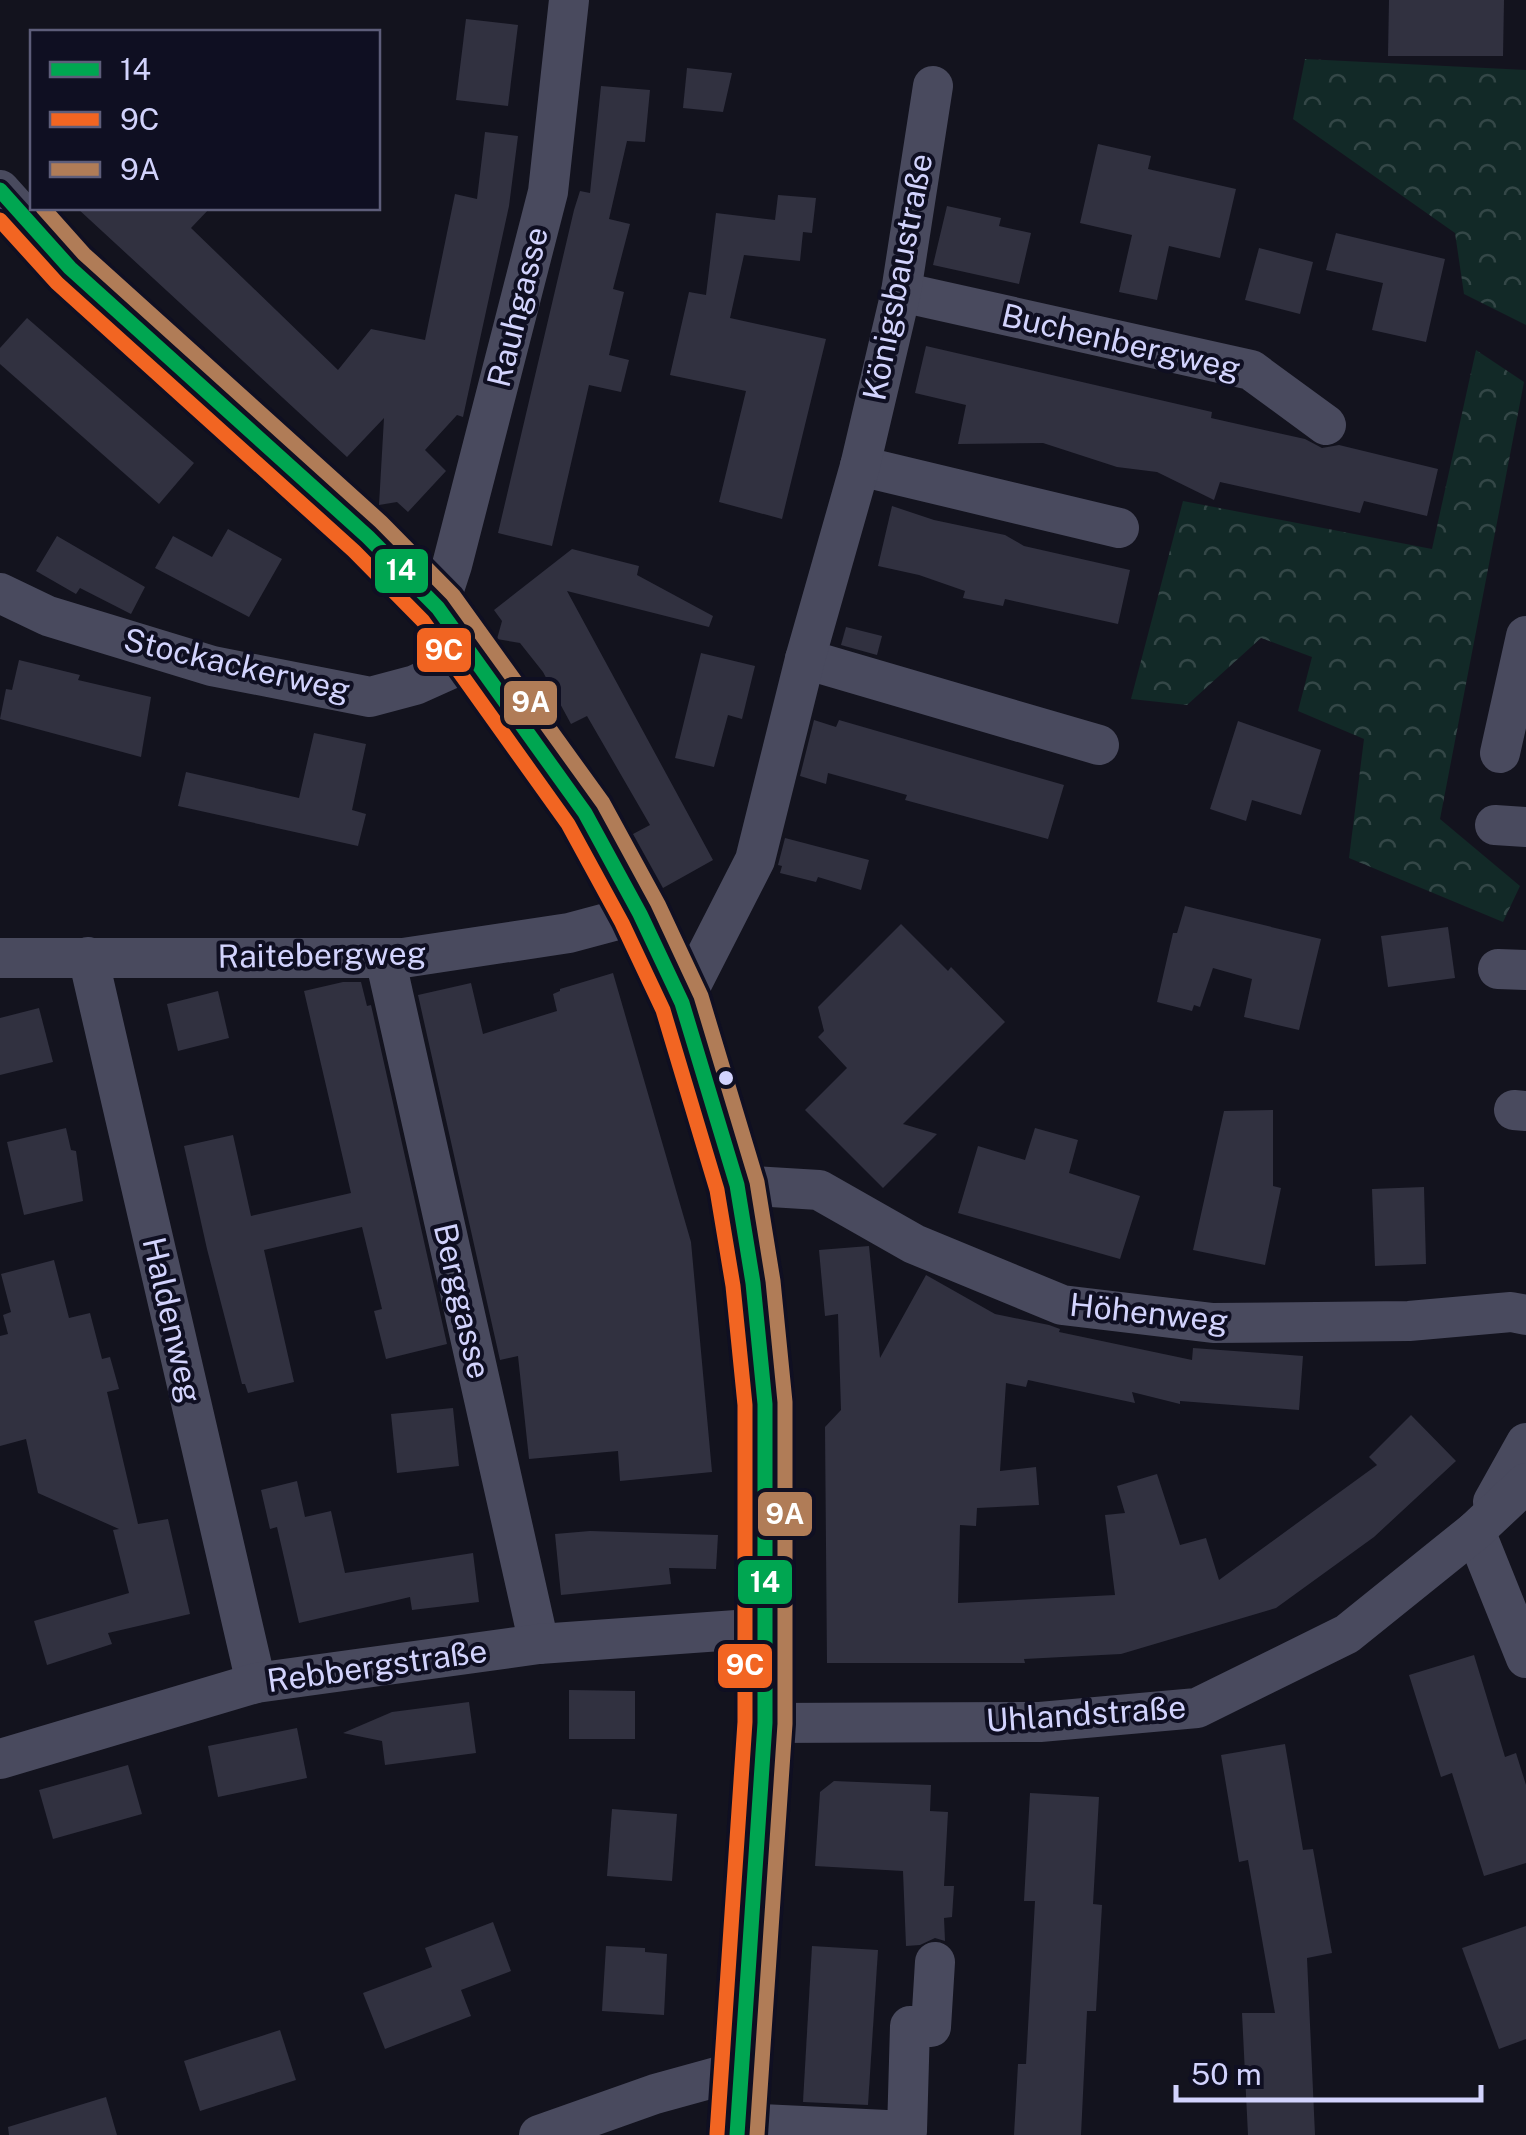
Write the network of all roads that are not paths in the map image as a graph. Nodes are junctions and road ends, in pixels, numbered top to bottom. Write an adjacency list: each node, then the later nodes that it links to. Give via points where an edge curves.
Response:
1 (569, 0): 9 (street, Rauhgasse, via 548,192)
2 (932, 86): 4 (street, Königsbaustraße)
3 (0, 190): 9 (street, via 70,268)
4 (901, 292): 5 (street, Buchenbergweg, via 1251,370); 6 (street, Königsbaustraße)
5 (1326, 424)
6 (860, 466): 7 (street); 12 (street, Königsbaustraße)
7 (1119, 528)
8 (0, 593): 11 (street, Stockackerweg, via 48,616 212,666 370,696)
9 (438, 608): 11 (street)
10 (1526, 636): 14 (street)
11 (475, 658): 15 (street, via 585,813)
12 (805, 660): 13 (street); 19 (street, Königsbaustraße, via 755,860)
13 (1099, 746)
14 (1500, 752)
15 (640, 914): 18 (street, Raitebergweg, via 570,933); 19 (street)
16 (88, 957): 17 (street, Raitebergweg); 18 (street, Raitebergweg); 28 (street, Haldenweg)
17 (0, 958)
18 (385, 958): 26 (street, Berggasse)
19 (682, 1003): 20 (street)
20 (737, 1185): 21 (street, Höhenweg, via 819,1190 914,1244 1062,1306 1213,1323); 25 (street, via 765,1404)
21 (1526, 1315)
22 (1526, 1443): 24 (street, Uhlandstraße)
23 (1526, 1483): 24 (street, Uhlandstraße)
24 (1475, 1531): 27 (street); 29 (street, Uhlandstraße, via 1347,1634 1197,1708 1040,1722)
25 (765, 1628): 26 (street, Rebbergstraße); 29 (street)
26 (540, 1644): 28 (street, Rebbergstraße)
27 (1526, 1658)
28 (256, 1683): 30 (street, Rebbergstraße)
29 (765, 1723): 32 (street)
30 (0, 1760)
31 (935, 1962): 33 (street, via 931,2027 910,2026 906,2132)
32 (742, 2070): 33 (street); 34 (street)
33 (738, 2129)
34 (539, 2135)

